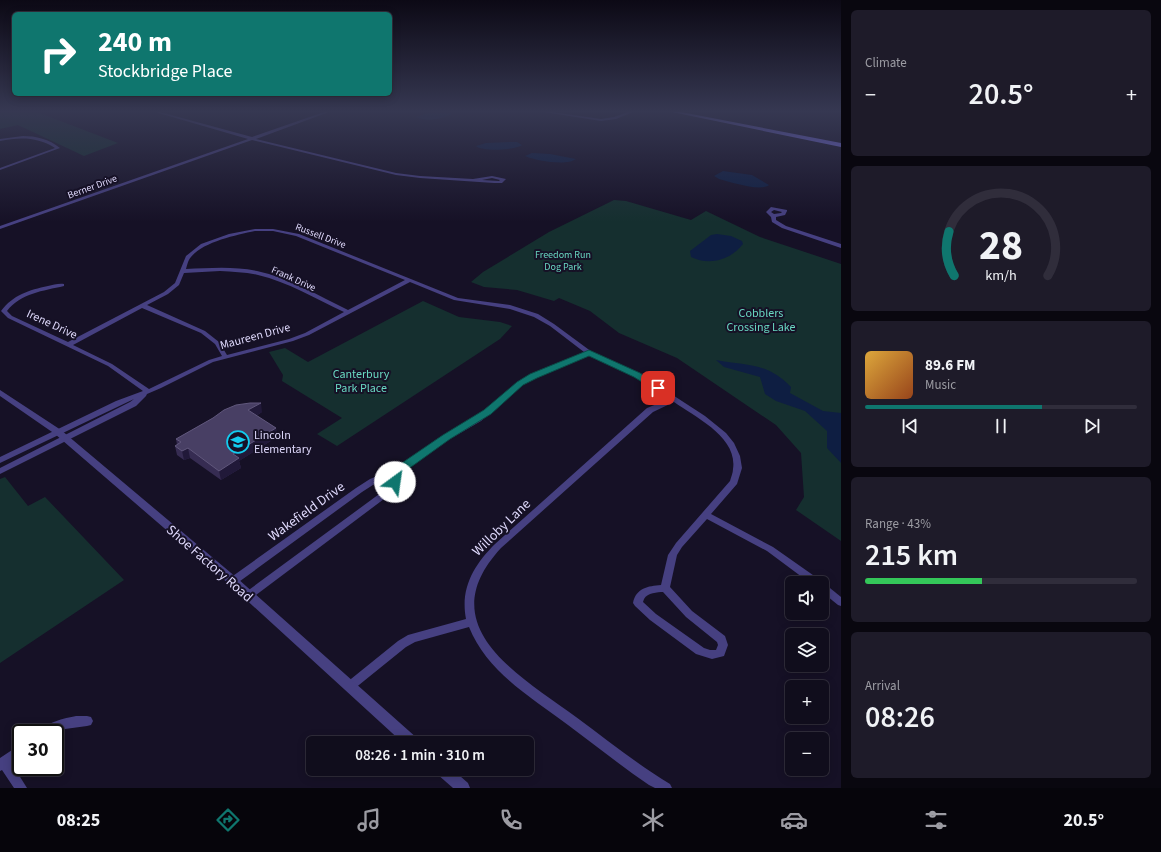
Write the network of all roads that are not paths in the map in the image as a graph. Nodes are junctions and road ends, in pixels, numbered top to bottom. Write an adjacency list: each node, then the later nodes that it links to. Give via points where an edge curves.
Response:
1 (56, 149): 4 (street)
2 (224, 149): 7 (street, Berner Drive)
3 (292, 149): 5 (street, via 396,174)
4 (0, 169)
5 (475, 180): 5 (street, via 492,177 504,179 500,182)
6 (773, 216): 8 (street, via 774,221 784,227)
7 (0, 228)
8 (841, 246)
9 (183, 271): 10 (street, Russell Drive, via 188,257 203,245 242,232 273,230 297,235); 12 (street, Russell Drive, via 176,284 166,293); 13 (street, Frank Drive, via 257,273)
10 (410, 280): 13 (street, Maureen Drive); 15 (street, Russell Drive, via 456,299 504,305 529,312 551,324)
11 (62, 285): 14 (street, Irene Drive, via 19,296 4,311 10,317)
12 (143, 306): 14 (street, Russell Drive); 16 (street, via 203,332 217,343)
13 (348, 312): 16 (street, Maureen Drive, via 291,340)
14 (69, 344): 17 (street, Irene Drive, via 110,365)
15 (589, 352): 19 (street, Russell Drive, via 637,375); 22 (street, Wakefield Drive, via 526,380 488,412)
16 (225, 356): 17 (street, Maureen Drive)
17 (148, 391): 20 (street, Maureen Drive, via 133,404)
18 (0, 392): 20 (street, Shoe Factory Road)
19 (674, 399): 24 (street, Russell Drive, via 722,432 736,454 738,473 734,482); 31 (street, Willoby Lane, via 642,416 488,556 479,568 471,590)
20 (62, 436): 21 (street, Maureen Drive); 23 (street, Maureen Drive); 26 (street, Shoe Factory Road)
21 (0, 460)
22 (400, 470): 26 (street, Wakefield Drive, via 359,490); 29 (street, Wakefield Drive, via 390,491)
23 (0, 471)
24 (706, 515): 25 (street, via 770,549); 27 (street, Russell Drive, via 679,545 673,556)
25 (807, 576)
26 (233, 581): 29 (street, Shoe Factory Road)
27 (665, 588): 27 (street, via 689,614 721,639 723,645 720,653 715,655 700,652 638,603 642,593)
28 (829, 593): 30 (street)
29 (248, 596): 32 (street, Shoe Factory Road)
30 (841, 602)
31 (472, 622): 32 (street, via 412,638); 41 (street, Willoby Lane, via 481,641 506,670 617,755)
32 (350, 686): 35 (street, Shoe Factory Road)
33 (87, 721): 34 (street)
34 (61, 724)
35 (405, 736)
36 (12, 757): 37 (street)
37 (2, 764): 39 (street)
38 (450, 776): 40 (street)
39 (21, 788)
40 (463, 788)
41 (666, 788)

